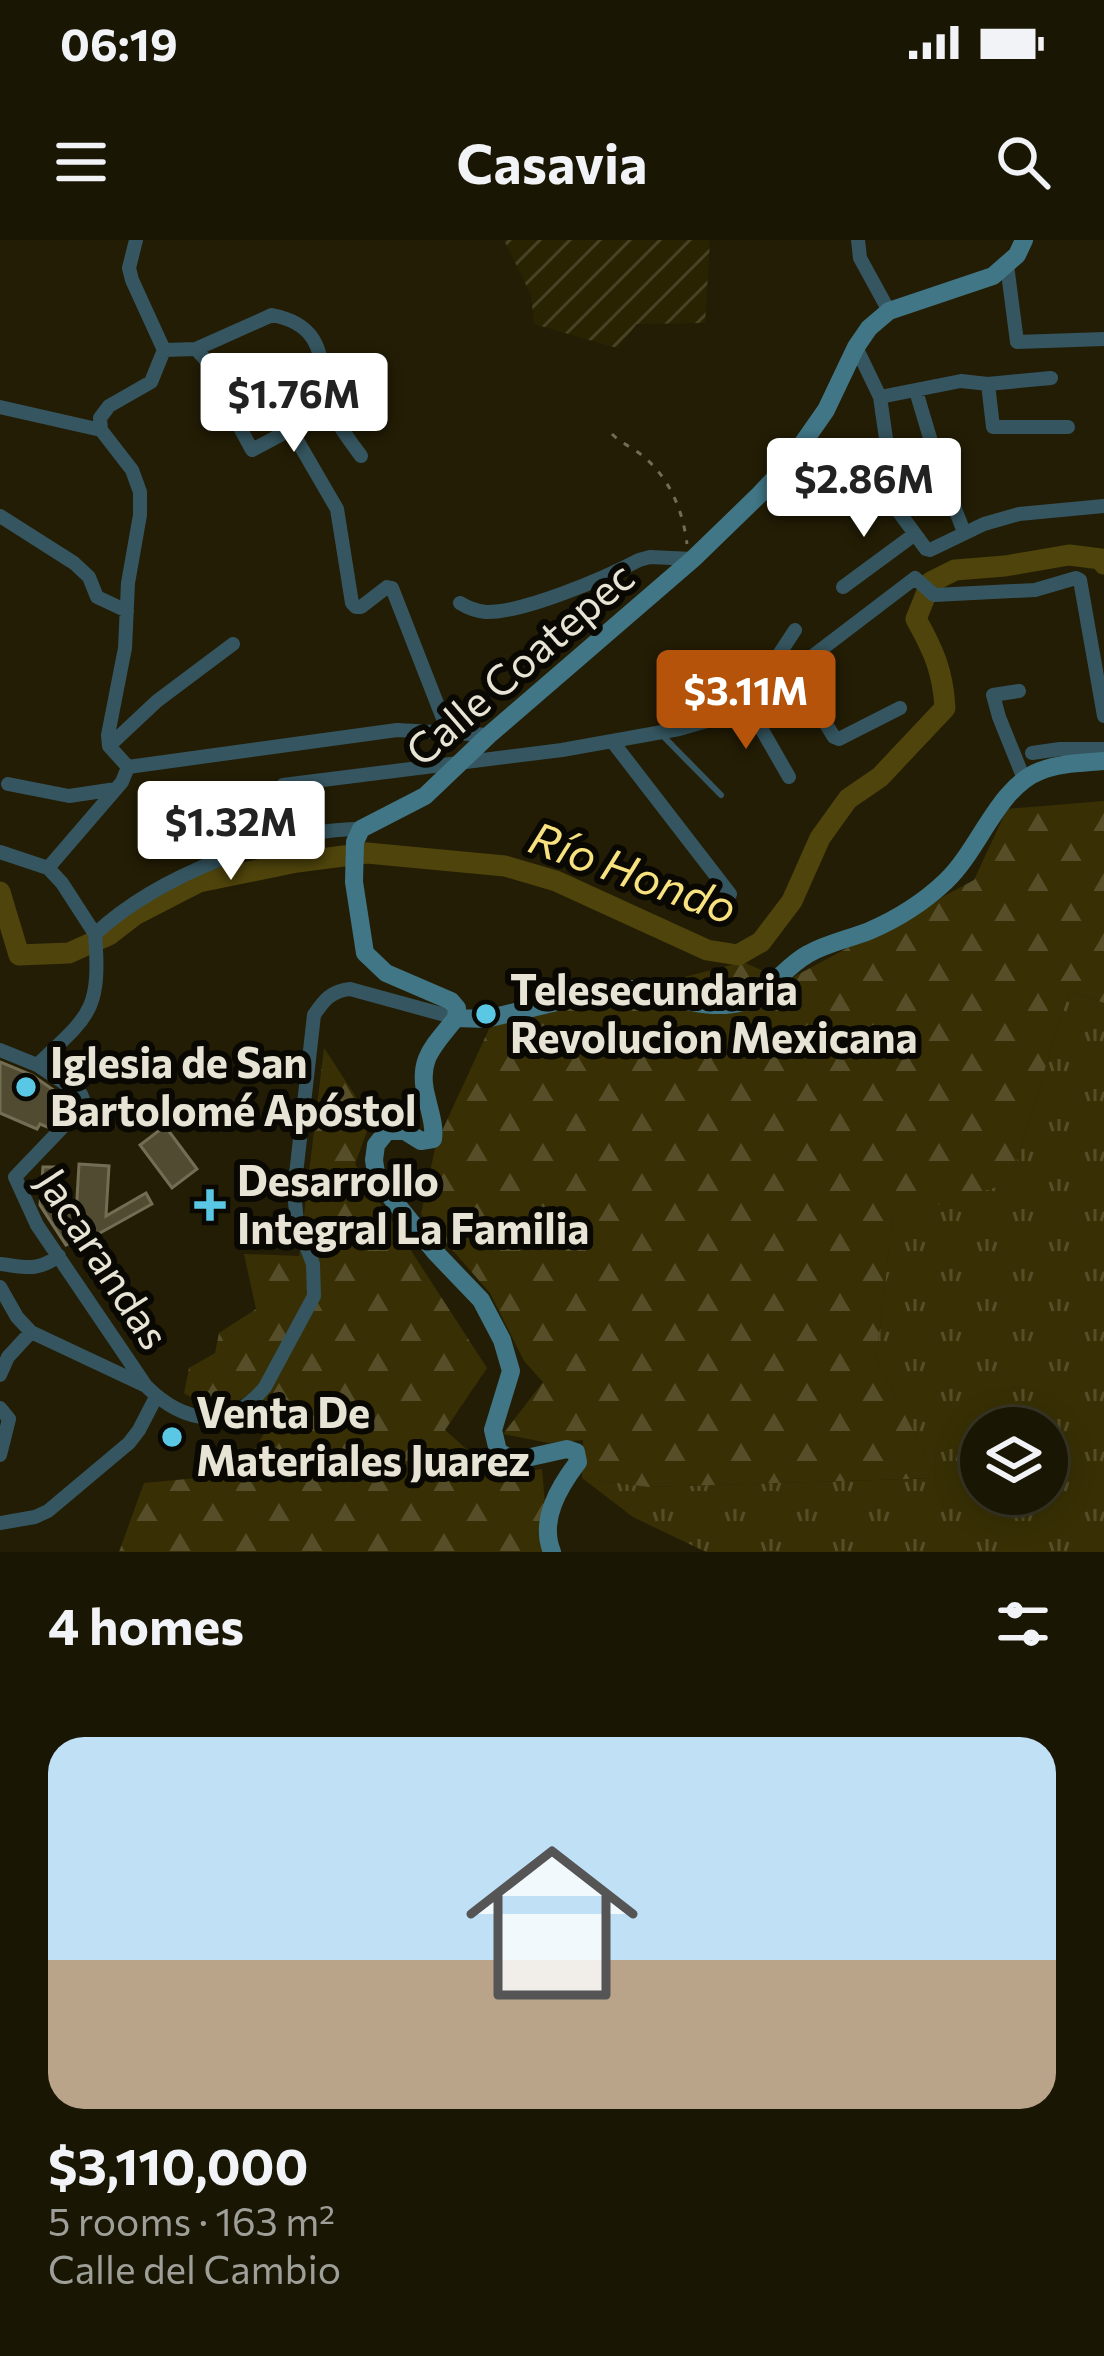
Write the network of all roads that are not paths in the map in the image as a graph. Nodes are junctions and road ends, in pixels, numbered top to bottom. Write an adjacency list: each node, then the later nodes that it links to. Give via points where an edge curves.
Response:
1 (136, 240): 9 (street, via 132,280)
2 (858, 240): 5 (street)
3 (1024, 240): 4 (main road)
4 (1007, 266): 5 (main road, Calle Coatepec); 6 (street, via 1017,342)
5 (889, 311): 7 (main road, Calle Coatepec)
6 (1104, 340)
7 (856, 347): 13 (street); 24 (main road, Calle Coatepec, via 789,463)
8 (196, 349): 9 (street); 15 (street, via 272,315 294,322 322,353); 17 (street, via 218,374 250,448)
9 (164, 350): 18 (street, via 151,382 104,411)
10 (1052, 378): 11 (street)
11 (988, 384): 12 (street); 16 (street, via 993,427)
12 (916, 391): 13 (street); 22 (street)
13 (880, 397): 23 (street, via 896,508)
14 (0, 407): 18 (street)
15 (331, 408): 17 (street); 19 (street)
16 (1068, 427)
17 (290, 428): 37 (street, via 337,509 352,604 361,607 392,588)
18 (101, 430): 27 (street, via 140,492)
19 (361, 456)
20 (1104, 506): 22 (street, via 1018,514)
21 (0, 516): 27 (street, via 74,563 103,602)
22 (964, 532): 23 (street, via 930,550)
23 (915, 534): 25 (street)
24 (691, 558): 26 (street, via 639,560 505,610); 38 (main road, Calle Coatepec)
25 (843, 586)
26 (460, 603)
27 (127, 611): 40 (street)
28 (795, 630): 32 (street)
29 (233, 644): 40 (street)
30 (793, 671): 32 (street); 34 (street, via 839,739); 35 (street, via 915,578 928,590 1034,590 1076,578)
31 (1019, 691): 47 (street, via 993,695)
32 (761, 692): 33 (street)
33 (746, 702): 36 (street); 46 (street)
34 (900, 708)
35 (1104, 716)
36 (659, 733): 39 (street); 51 (lane)
37 (449, 734): 38 (street); 45 (street, via 397,730)
38 (489, 735): 44 (main road, Calle Coatepec)
39 (612, 741): 44 (street); 55 (street)
40 (109, 746): 45 (street)
41 (1104, 749): 42 (street)
42 (1032, 753)
43 (1104, 761): 47 (main road)
44 (462, 762): 49 (street); 52 (main road, Calle Coatepec)
45 (128, 767): 50 (street)
46 (789, 777)
47 (1024, 779): 57 (main road, via 968,858 922,901 806,955 745,1001 694,1002 614,988 487,1019)
48 (8, 784): 50 (street, via 69,796)
49 (283, 784)
50 (116, 789): 54 (street)
51 (721, 794)
52 (357, 843): 56 (street, Calle Coatepec, via 312,833 204,865 119,911); 57 (main road, via 365,953 386,973 451,1001)
53 (0, 852): 54 (street)
54 (48, 868): 56 (street)
55 (730, 894)
56 (96, 937): 59 (street, via 89,1012)
57 (456, 1018): 66 (street, via 358,990 326,998 314,1015 294,1192 314,1296 256,1398 226,1416 201,1418); 70 (main road, via 422,1068 435,1135 421,1141 387,1131 376,1145 376,1173 492,1317 511,1371 493,1430 498,1451 513,1460 576,1452 578,1462 556,1494)
58 (0, 1050): 59 (street)
59 (37, 1065): 60 (street, via 81,1094 83,1104)
60 (8, 1174): 61 (street, Jacarandas)
61 (58, 1256): 62 (street, via 35,1268); 66 (street, Jacarandas)
62 (0, 1264)
63 (0, 1287): 64 (street)
64 (31, 1332): 65 (street); 66 (street)
65 (0, 1375)
66 (151, 1391): 69 (street, Jacarandas, via 129,1443 48,1510)
67 (0, 1408): 68 (street, via 9,1420)
68 (0, 1455)
69 (0, 1523)
70 (552, 1552)

